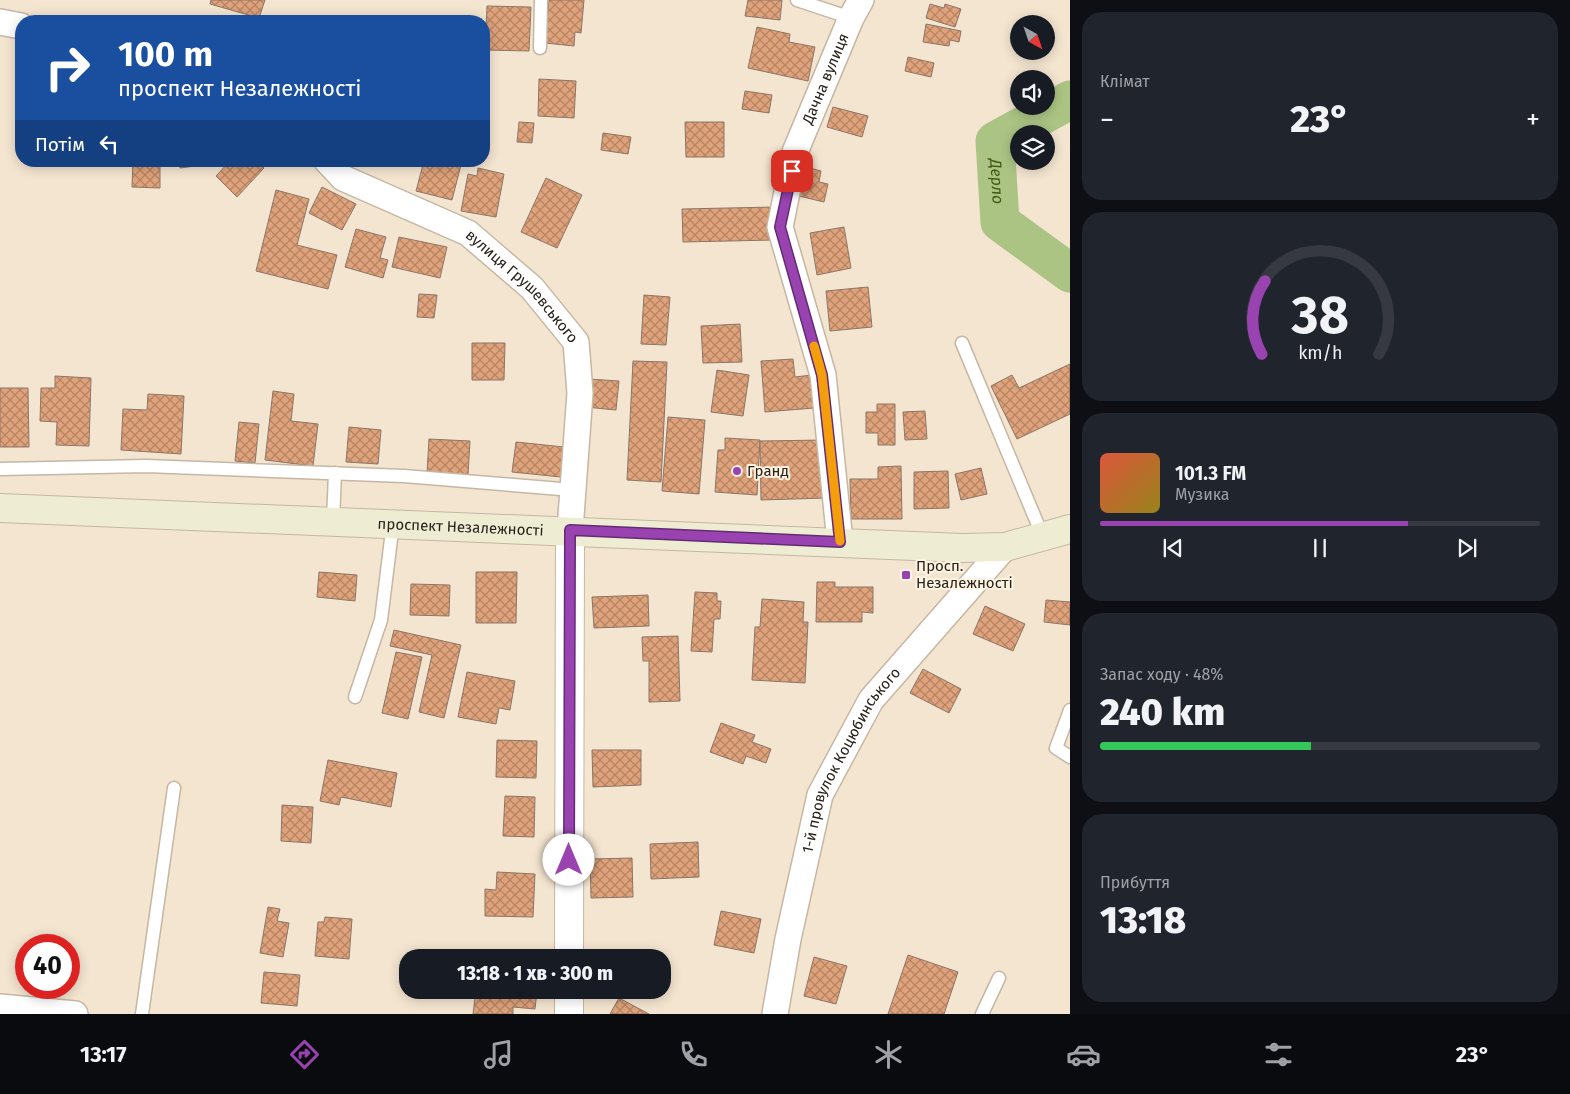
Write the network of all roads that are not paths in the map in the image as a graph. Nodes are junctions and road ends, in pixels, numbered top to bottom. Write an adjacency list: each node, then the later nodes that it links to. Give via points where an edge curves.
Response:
1 (541, 0): 6 (lane)
2 (797, 0): 3 (lane)
3 (856, 9): 18 (street, Дачна вулиця, via 796,152 780,227 822,375)
4 (0, 22): 5 (street)
5 (15, 25)
6 (540, 48)
7 (333, 167): 11 (street, вулиця Грушевського, via 343,178 468,233 532,288 576,342 580,393)
8 (962, 343): 17 (lane)
9 (0, 469): 10 (lane, via 146,466)
10 (335, 473): 11 (lane); 13 (lane)
11 (573, 490): 16 (street, вулиця Грушевського)
12 (0, 508): 13 (main road, проспект Незалежності)
13 (333, 521): 14 (main road, проспект Незалежності)
14 (393, 523): 16 (main road, проспект Незалежності); 20 (lane, via 381,620)
15 (1070, 529): 17 (main road, проспект Незалежності)
16 (570, 530): 18 (main road, проспект Незалежності); 24 (street)
17 (1043, 537): 19 (main road, проспект Незалежності)
18 (840, 542): 19 (main road, проспект Незалежності)
19 (1005, 547): 31 (street, 1-й провулок Коцюбинського, via 871,700 820,795)
20 (355, 697)
21 (1070, 710): 22 (lane, via 1056,748)
22 (1070, 757)
23 (174, 788): 29 (lane)
24 (569, 949)
25 (999, 978): 32 (lane)
26 (569, 999): 30 (street)
27 (0, 1007): 28 (street)
28 (76, 1014)
29 (142, 1014)
30 (569, 1014)
31 (775, 1014)
32 (982, 1014)

